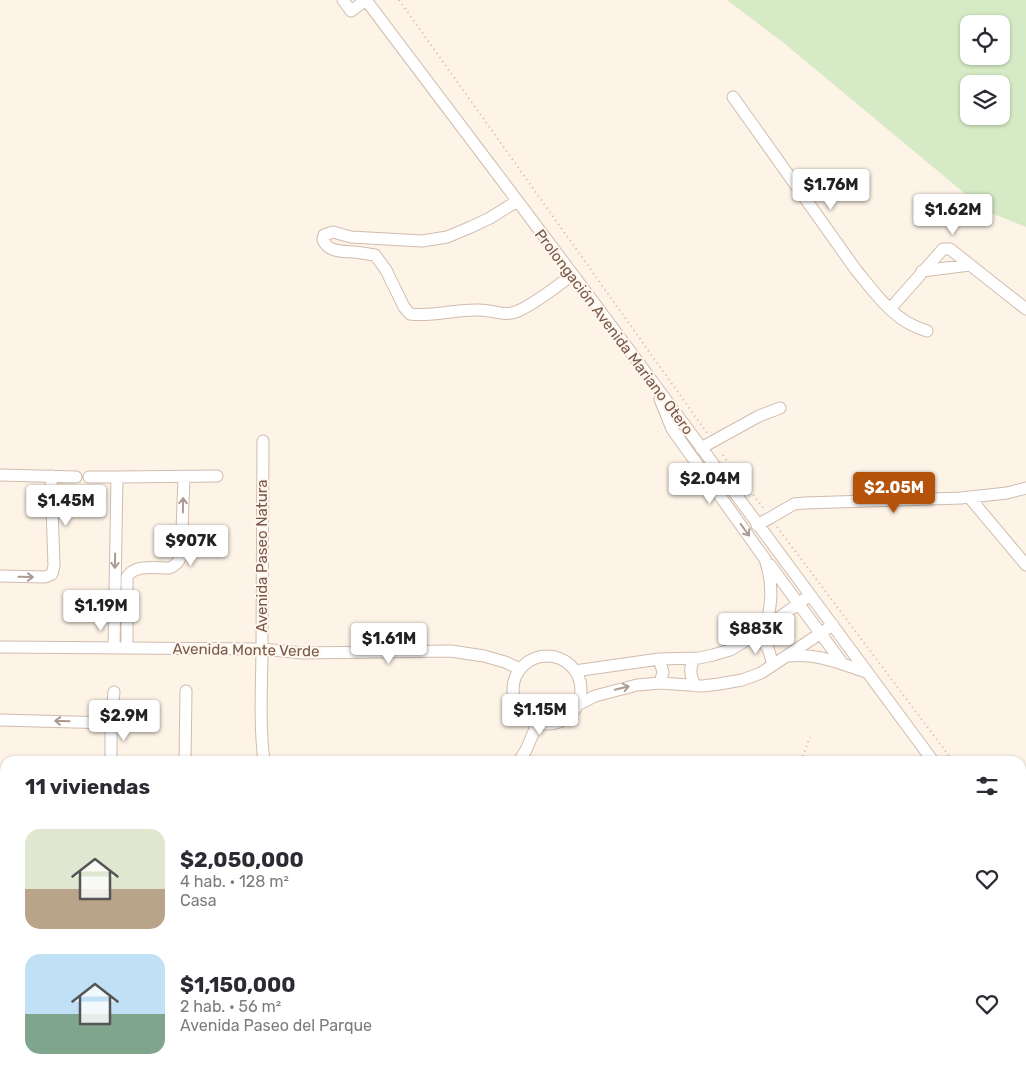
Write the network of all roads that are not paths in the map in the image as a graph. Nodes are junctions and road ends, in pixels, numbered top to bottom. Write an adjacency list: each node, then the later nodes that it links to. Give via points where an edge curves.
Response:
1 (343, 0): 2 (street, via 351,11)
2 (366, 0): 4 (street, Prolongación Avenida Mariano Otero)
3 (733, 97): 8 (street, via 856,270)
4 (517, 201): 7 (street, Prolongación Avenida Mariano Otero); 7 (street, via 490,218 447,237 403,241 350,237 333,232 324,235 323,240 332,250 375,255 410,314 480,310 507,314 517,312)
5 (970, 265): 6 (street); 6 (street, via 950,249 943,249); 9 (street)
6 (922, 272): 8 (street)
7 (572, 275): 11 (street, Prolongación Avenida Mariano Otero)
8 (890, 309): 10 (street)
9 (1026, 309)
10 (926, 332)
11 (655, 385): 14 (street, Prolongación Avenida Mariano Otero); 25 (street, one-way to 25, via 672,429)
12 (780, 408): 14 (street)
13 (263, 441): 36 (street, Avenida Paseo Natura)
14 (701, 448): 24 (street, Prolongación Avenida Mariano Otero)
15 (0, 475): 16 (street)
16 (51, 476): 18 (street); 27 (street, one-way to 16, via 45,577 52,574)
17 (217, 476): 20 (street)
18 (76, 477)
19 (89, 477): 21 (street)
20 (184, 477): 21 (street); 35 (street, one-way to 20, via 127,576 138,568 169,568 180,560)
21 (117, 478): 34 (street, one-way to 34)
22 (1026, 488): 23 (street)
23 (969, 497): 24 (street, via 794,504); 26 (street)
24 (757, 525): 28 (street, Prolongación Avenida Mariano Otero)
25 (765, 559): 29 (street); 31 (street, via 772,592 770,610)
26 (1026, 566)
27 (0, 576)
28 (810, 595): 29 (street); 30 (street, Prolongación Avenida Mariano Otero)
29 (798, 604): 31 (street); 32 (street)
30 (833, 626): 32 (street); 44 (street, Prolongación Avenida Mariano Otero)
31 (761, 631): 38 (street, via 730,650); 41 (street)
32 (820, 634): 37 (street); 40 (street)
33 (0, 647): 34 (street, Avenida Monte Verde)
34 (114, 648): 35 (street, Avenida Monte Verde)
35 (127, 648): 36 (street, Avenida Monte Verde)
36 (262, 649): 42 (street, Avenida Monte Verde, via 303,653 451,651 472,653); 55 (street, Avenida Paseo Natura, via 260,709)
37 (786, 657): 40 (street, via 814,656); 41 (street)
38 (694, 658): 39 (street); 46 (street, via 690,672)
39 (660, 659): 43 (street); 45 (street, via 663,672)
40 (843, 664): 44 (street)
41 (773, 665): 46 (street, via 742,680)
42 (520, 668): 43 (street, via 544,656 565,661); 51 (street, via 513,687 514,700 526,716)
43 (575, 671): 49 (street, via 580,688)
44 (866, 672): 57 (street, Prolongación Avenida Mariano Otero)
45 (660, 684): 46 (street); 49 (street, one-way to 45, via 622,688)
46 (696, 686)
47 (186, 691): 54 (street)
48 (114, 692): 52 (street)
49 (577, 705): 51 (street, via 563,719 551,723)
50 (0, 720): 52 (street, one-way to 50)
51 (538, 722): 56 (street)
52 (111, 723): 53 (street)
53 (111, 756)
54 (185, 756)
55 (263, 756)
56 (522, 756)
57 (928, 756)

